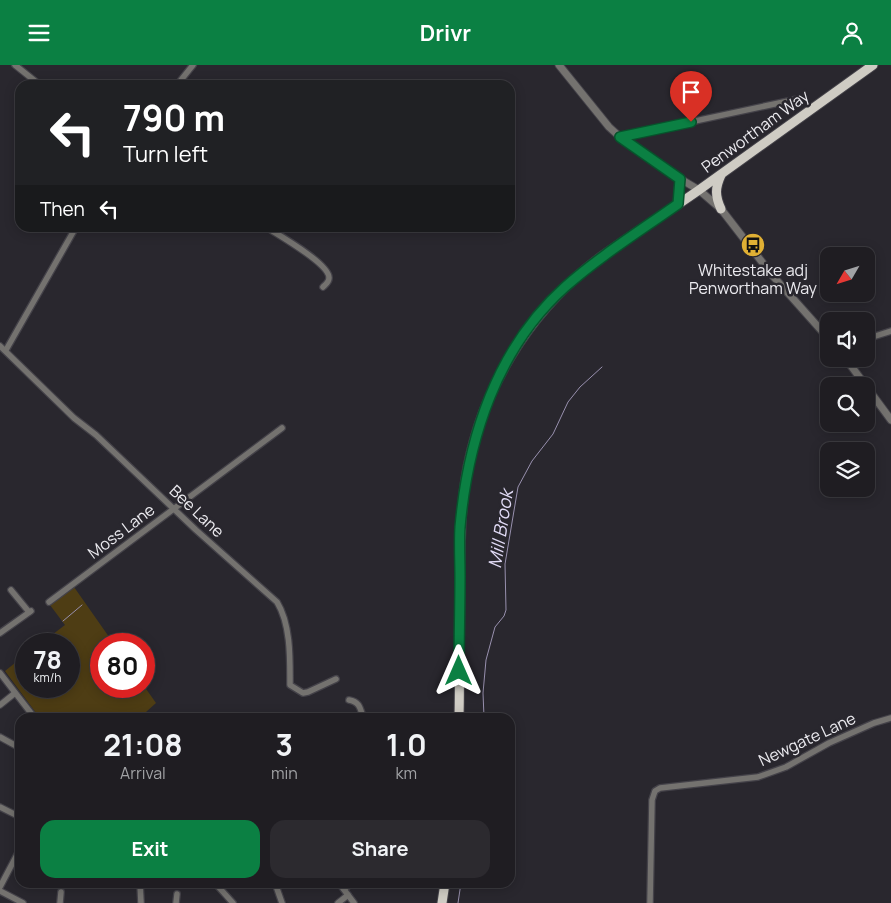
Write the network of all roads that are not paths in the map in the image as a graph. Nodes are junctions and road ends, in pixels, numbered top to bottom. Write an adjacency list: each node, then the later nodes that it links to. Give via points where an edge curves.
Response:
1 (15, 65): 5 (street)
2 (193, 65): 6 (street)
3 (559, 65): 8 (street)
4 (873, 65): 9 (highway, Penwortham Way)
5 (34, 80)
6 (180, 80)
7 (798, 99): 8 (street)
8 (620, 137): 10 (street)
9 (721, 175): 11 (highway, Penwortham Way); 13 (highway, via 715,189)
10 (680, 179): 11 (street); 12 (highway)
11 (699, 190): 12 (highway, Penwortham Way); 13 (street)
12 (678, 204): 37 (highway, Penwortham Way, via 600,258 564,288 535,319 498,377 471,453 460,528)
13 (721, 209): 17 (street, via 772,275)
14 (73, 232): 20 (street)
15 (274, 232): 16 (street, via 305,252 325,270 329,278)
16 (323, 287)
17 (820, 329)
18 (891, 331): 19 (street)
19 (875, 336)
20 (3, 348): 24 (street, Bee Lane)
21 (852, 367): 22 (street)
22 (891, 420)
23 (282, 428): 24 (street, Moss Lane)
24 (173, 509): 26 (street, Moss Lane); 30 (street, Bee Lane, via 277,601 287,631 290,685 303,693)
25 (12, 589): 28 (street, via 30,612)
26 (49, 602)
27 (0, 624): 28 (street)
28 (3, 631)
29 (0, 673): 31 (street)
30 (336, 679)
31 (15, 693): 34 (street)
32 (19, 698): 35 (street)
33 (349, 700): 36 (street, via 356,701)
34 (0, 705)
35 (31, 713)
36 (362, 713)
37 (459, 713)
38 (891, 718): 63 (street, Newgate Lane, via 758,777 660,788 652,794)
39 (0, 737): 40 (street)
40 (15, 745)
41 (0, 807): 42 (street)
42 (15, 814)
43 (15, 858): 44 (street)
44 (0, 887)
45 (140, 888): 56 (street)
46 (220, 888): 58 (street)
47 (277, 888): 59 (street)
48 (444, 888): 62 (highway)
49 (344, 889): 53 (street)
50 (0, 891): 54 (street)
51 (61, 892): 55 (street)
52 (177, 894): 57 (street)
53 (348, 895): 60 (street); 61 (street)
54 (23, 903)
55 (60, 903)
56 (141, 903)
57 (176, 903)
58 (233, 903)
59 (282, 903)
60 (338, 903)
61 (354, 903)
62 (443, 903)
63 (650, 903)

